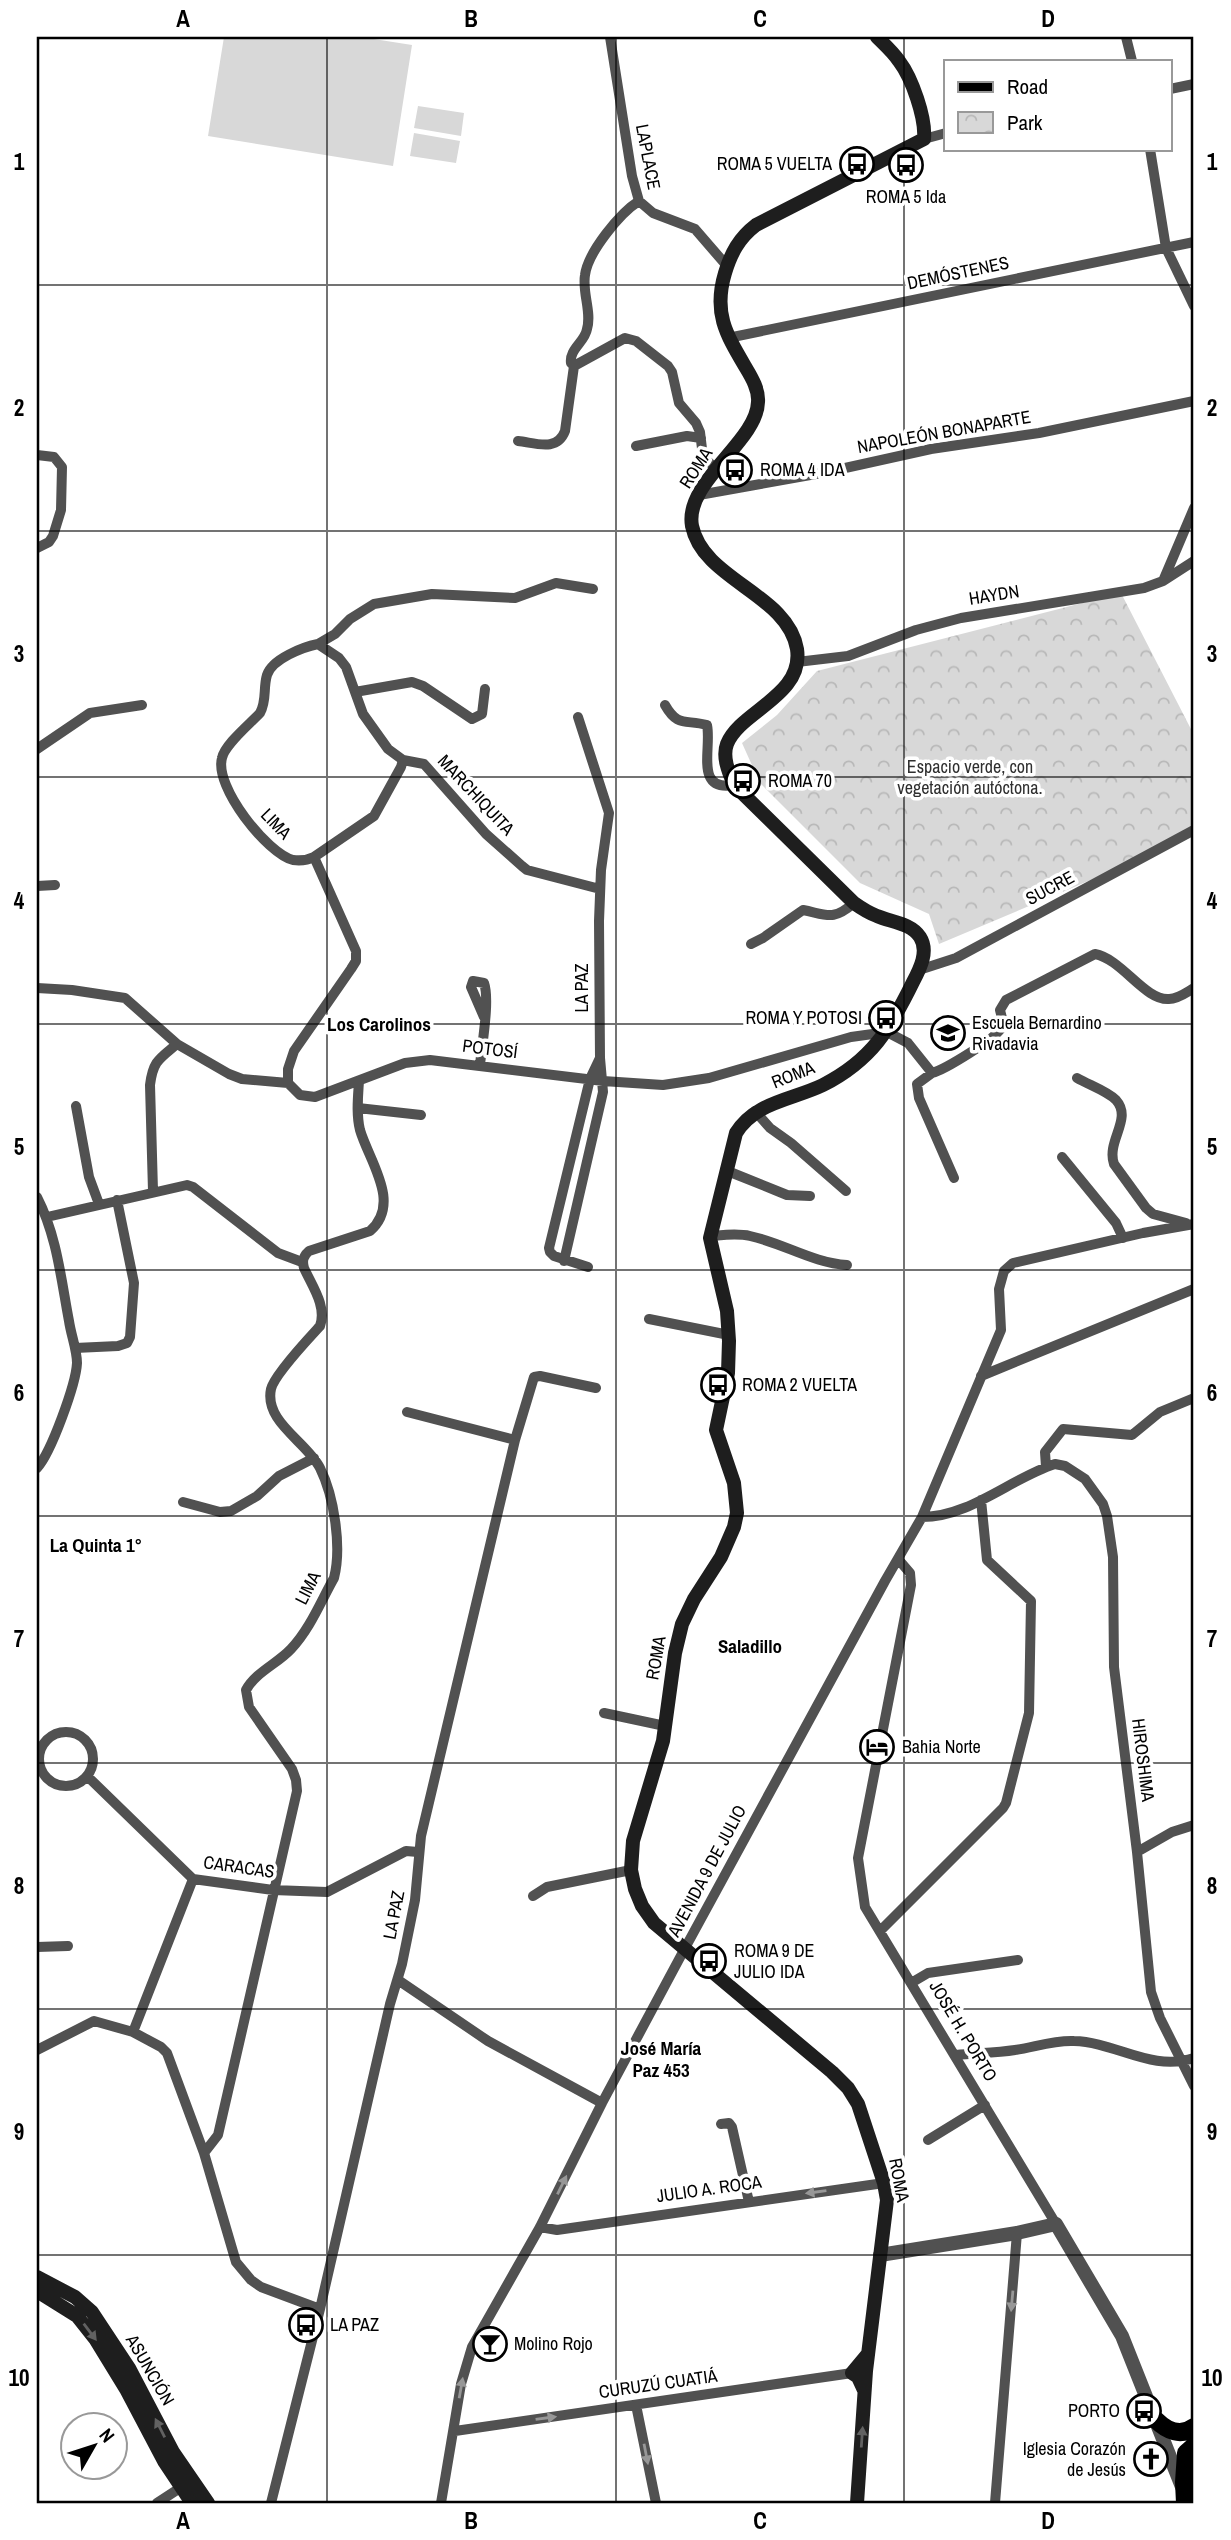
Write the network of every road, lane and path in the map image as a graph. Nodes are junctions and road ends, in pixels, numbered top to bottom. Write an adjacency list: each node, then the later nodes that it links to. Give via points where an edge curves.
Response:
1 (610, 37): 10 (street, LAPLACE)
2 (877, 37): 8 (main road, via 905,70 925,128)
3 (1126, 37): 4 (street)
4 (1132, 60)
5 (1194, 84): 6 (street)
6 (1172, 89)
7 (944, 134): 8 (street)
8 (924, 139): 13 (main road, ROMA, via 756,225 736,244)
9 (1150, 150): 12 (street)
10 (639, 201): 13 (street, via 653,213 695,229); 16 (street, LAPLACE, via 625,210 587,266 587,332 570,358)
11 (1194, 243): 12 (street, DEMÓSTENES)
12 (1166, 248): 14 (street); 15 (street, DEMÓSTENES)
13 (727, 266): 15 (main road, ROMA, via 720,310)
14 (1194, 306)
15 (728, 338): 22 (main road, ROMA, via 751,377 758,400 751,424)
16 (574, 366): 18 (street, via 625,338 636,341 668,366 679,403 696,423); 19 (street, via 562,440 554,444)
17 (1194, 401): 23 (street, NAPOLEÓN BONAPARTE)
18 (701, 438): 20 (street, via 687,436); 22 (street, via 703,457)
19 (518, 441)
20 (636, 446)
21 (37, 455): 25 (street, via 54,457 62,467 62,500 53,536)
22 (716, 469): 23 (main road, ROMA)
23 (699, 495): 30 (main road, ROMA, via 692,517 697,539 711,558 787,625 794,637)
24 (1194, 508): 27 (street)
25 (37, 548)
26 (1194, 561): 27 (street, HAYDN)
27 (1163, 581): 30 (street, HAYDN, via 1144,589 961,618 848,656)
28 (593, 589): 29 (street, via 556,583 515,598 432,594 374,604)
29 (318, 644): 32 (street, via 346,667); 40 (street, LIMA, via 267,674 264,705 226,749 220,767 233,803 271,846 295,860)
30 (797, 662): 38 (main road, via 786,687 726,745)
31 (485, 689): 32 (street, via 482,714 472,719 412,682)
32 (355, 692): 37 (street, MARCHIQUITA, via 366,720 388,750)
33 (142, 705): 36 (street, via 90,713)
34 (665, 705): 38 (street, via 682,723 707,725 710,777 723,787)
35 (578, 717): 43 (street, LA PAZ, via 609,813)
36 (37, 749)
37 (403, 760): 40 (street, via 374,816); 43 (street, MARCHIQUITA, via 424,764 486,834 527,870)
38 (734, 785): 44 (main road, ROMA)
39 (1194, 830): 46 (street, SUCRE, via 956,958)
40 (314, 857): 59 (street, via 355,944 356,961 294,1051)
41 (55, 885): 42 (street)
42 (37, 886)
43 (600, 889): 52 (street, LA PAZ)
44 (854, 903): 45 (street, via 835,916 803,910); 46 (main road, ROMA, via 919,935 924,945)
45 (751, 944)
46 (919, 970): 50 (main road, ROMA)
47 (37, 988): 51 (street, POTOSÍ, via 125,998)
48 (1194, 988): 54 (street, via 1167,1000 1156,997 1108,957 1095,954 1006,1000 1000,1010 999,1030)
49 (484, 1017): 53 (street)
50 (887, 1032): 54 (street, via 908,1044); 58 (street, POTOSÍ, via 851,1037 690,1081 650,1085); 62 (main road, ROMA, via 865,1056 824,1084)
51 (177, 1044): 59 (street, POTOSÍ, via 242,1079); 67 (street, via 152,1070)
52 (600, 1058): 56 (street); 58 (street, LA PAZ)
53 (480, 1065): 56 (street, POTOSÍ); 57 (street, POTOSÍ, via 414,1062)
54 (932, 1073): 66 (street, via 917,1084 919,1098)
55 (1077, 1078): 74 (street, via 1120,1105 1123,1119 1112,1148 1114,1164 1146,1208)
56 (590, 1079): 58 (street, POTOSÍ); 77 (street, via 549,1248)
57 (359, 1081): 59 (street, POTOSÍ, via 315,1097 300,1095); 61 (street)
58 (603, 1081): 77 (street, LA PAZ)
59 (288, 1083)
60 (76, 1106): 72 (street, via 89,1177)
61 (358, 1108): 63 (street); 78 (street, via 360,1129 381,1182 379,1219 370,1231 309,1251)
62 (755, 1111): 65 (main road, ROMA, via 736,1133); 68 (street, via 769,1128)
63 (421, 1115)
64 (1062, 1157): 76 (street)
65 (725, 1170): 69 (street, via 787,1195); 75 (main road, ROMA)
66 (954, 1178)
67 (153, 1191): 71 (street); 78 (street, via 193,1187 278,1253)
68 (846, 1191)
69 (810, 1196)
70 (37, 1197): 73 (street)
71 (117, 1200): 72 (street); 84 (street, via 134,1283 130,1337 118,1346)
72 (99, 1204): 73 (street)
73 (47, 1217): 84 (street)
74 (1193, 1224): 76 (street)
75 (710, 1236): 79 (street, via 751,1236); 83 (main road, ROMA)
76 (1123, 1238): 85 (street, AVENIDA 9 DE JULIO, via 1013,1262 1000,1280 1002,1330)
77 (564, 1261): 80 (street)
78 (302, 1262): 90 (street, LIMA, via 323,1317 270,1392 275,1413)
79 (847, 1265)
80 (588, 1267)
81 (1194, 1289): 85 (street)
82 (649, 1319): 83 (street)
83 (729, 1335): 98 (main road, ROMA, via 728,1373 716,1430 734,1483 737,1513 730,1538 682,1624)
84 (75, 1348): 92 (street, via 72,1383)
85 (981, 1376): 95 (street, AVENIDA 9 DE JULIO)
86 (596, 1388): 89 (street, LA PAZ, via 534,1377)
87 (1194, 1398): 91 (street, via 1160,1412 1132,1436 1063,1429 1045,1452)
88 (407, 1412): 89 (street)
89 (515, 1440): 101 (street, LA PAZ)
90 (314, 1458): 94 (street, via 279,1476 231,1511); 105 (street, LIMA, via 334,1516 334,1578 296,1644 246,1690 249,1707 296,1780)
91 (1046, 1467): 93 (street); 102 (street, HIROSHIMA, via 1065,1466 1085,1479 1107,1516 1114,1576 1114,1667)
92 (37, 1468)
93 (981, 1500): 95 (street); 107 (street, via 987,1560 1031,1601 1029,1713 1003,1808)
94 (183, 1502)
95 (922, 1517): 96 (street, AVENIDA 9 DE JULIO)
96 (898, 1559): 107 (street, JOSÉ H. PORTO, via 910,1573 911,1585 858,1858 865,1907); 110 (street, AVENIDA 9 DE JULIO)
97 (604, 1713): 98 (street)
98 (665, 1726): 103 (main road, ROMA, via 633,1841)
99 (88, 1776): 99 (street, via 93,1760 82,1737 66,1732 44,1744 42,1770 55,1783 72,1785); 104 (street, CARACAS)
100 (1194, 1825): 102 (street)
101 (418, 1852): 105 (street, CARACAS, via 406,1851 327,1892); 112 (street, LA PAZ, via 415,1900)
102 (1138, 1852): 118 (street, HIROSHIMA, via 1151,1992)
103 (631, 1870): 106 (street, via 547,1887); 110 (main road, ROMA, via 642,1906)
104 (193, 1879): 105 (street, CARACAS); 114 (street)
105 (273, 1890): 124 (street, LIMA, via 218,2135)
106 (533, 1896)
107 (880, 1931): 113 (street, JOSÉ H. PORTO)
108 (68, 1946): 109 (street)
109 (37, 1947)
110 (684, 1950): 120 (street, AVENIDA 9 DE JULIO); 125 (main road, ROMA, via 848,2088 864,2117)
111 (1018, 1960): 113 (street, via 928,1973)
112 (398, 1980): 120 (street, via 488,2041); 133 (street, LA PAZ)
113 (911, 1983): 116 (street, JOSÉ H. PORTO)
114 (133, 2032): 115 (street, via 94,2021); 124 (street, via 167,2053)
115 (37, 2050)
116 (956, 2055): 118 (street, via 1071,2040 1143,2060); 121 (street, JOSÉ H. PORTO)
117 (1194, 2057): 118 (street)
118 (1181, 2061): 119 (street, HIROSHIMA)
119 (1194, 2086)
120 (602, 2103): 128 (street, AVENIDA 9 DE JULIO, one-way to 120)
121 (985, 2105): 123 (street); 127 (street, JOSÉ H. PORTO)
122 (721, 2124): 126 (street, via 732,2127)
123 (928, 2140)
124 (204, 2153): 133 (street, via 233,2254 243,2272 261,2287)
125 (884, 2183): 126 (street, JULIO A. ROCA, one-way to 126); 130 (main road, ROMA, via 887,2200)
126 (749, 2202): 128 (street, JULIO A. ROCA, via 557,2230)
127 (1056, 2224): 129 (street); 136 (street, JOSÉ H. PORTO, via 1122,2336)
128 (541, 2227): 138 (street, AVENIDA 9 DE JULIO, one-way to 128, via 472,2347)
129 (1017, 2233): 130 (street); 147 (street, one-way to 147)
130 (880, 2255): 134 (main road, ROMA, via 868,2354)
131 (37, 2277): 140 (main road, ASUNCIÓN, one-way to 131, via 129,2368 92,2312 75,2297)
132 (37, 2291): 140 (main road, ASUNCIÓN, one-way to 140, via 77,2316 91,2333 157,2450)
133 (320, 2309): 143 (street, LA PAZ)
134 (859, 2372): 135 (street, CURUZÚ CUATIÁ); 146 (main road, ROMA, one-way to 134, via 864,2390)
135 (636, 2405): 138 (street, CURUZÚ CUATIÁ, one-way to 135); 145 (street, one-way to 145)
136 (1159, 2427): 137 (main road, via 1184,2432); 139 (street, via 1176,2444); 141 (street, JOSÉ H. PORTO)
137 (1194, 2427)
138 (455, 2431): 144 (street, AVENIDA 9 DE JULIO)
139 (1194, 2444): 141 (main road, via 1186,2453)
140 (195, 2497): 142 (street)
141 (1185, 2500)
142 (156, 2503)
143 (271, 2503)
144 (441, 2503)
145 (656, 2503)
146 (858, 2503)
147 (995, 2503)

